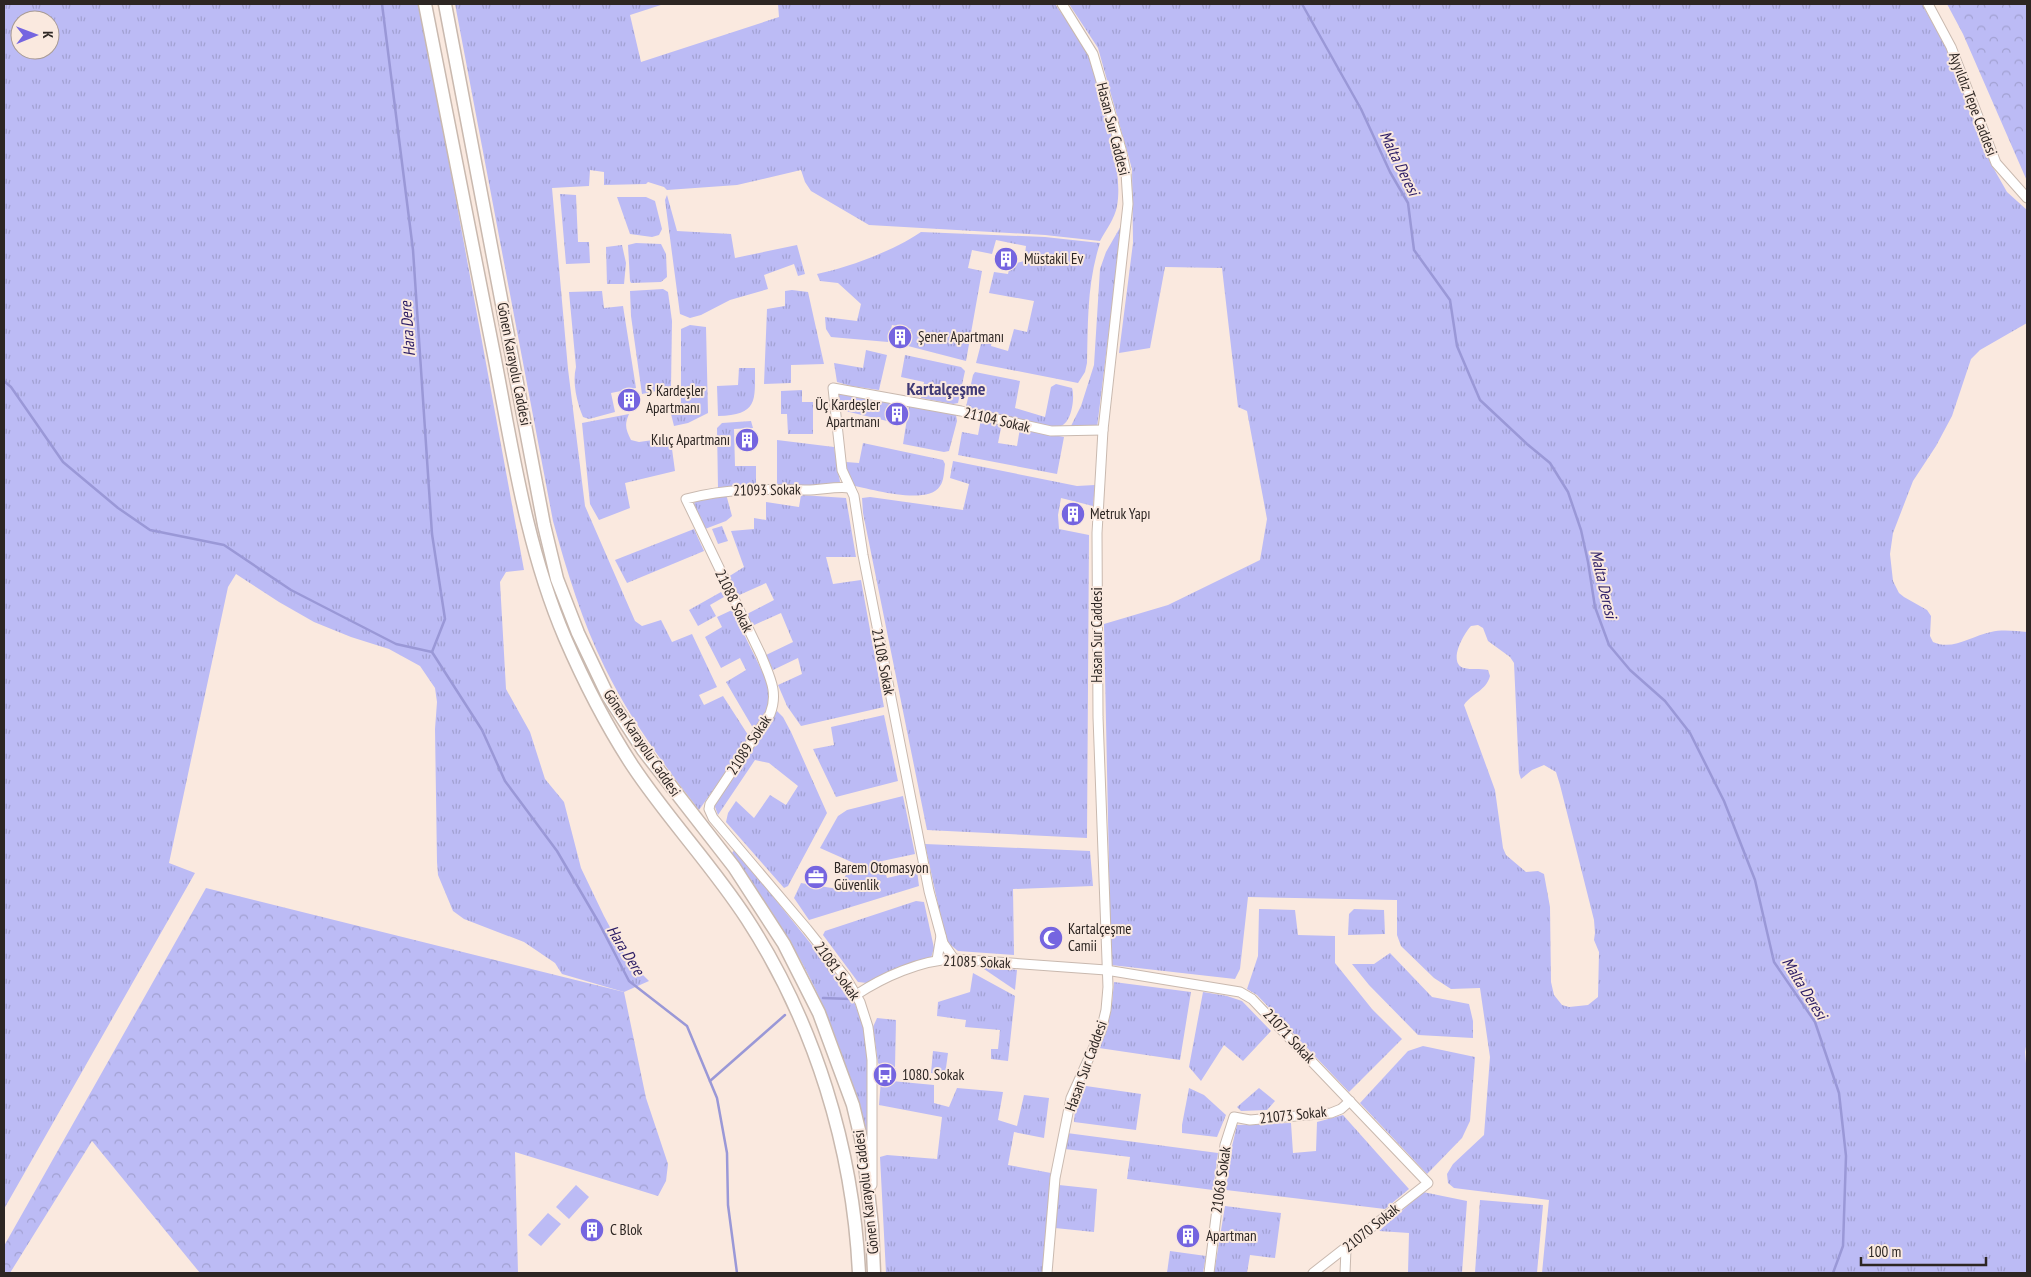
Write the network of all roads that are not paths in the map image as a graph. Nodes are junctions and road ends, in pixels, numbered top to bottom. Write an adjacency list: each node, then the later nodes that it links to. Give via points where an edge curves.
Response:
1 (425, 4): 22 (highway, Gönen Karayolu Caddesi, via 519,485 544,586 577,665 609,726 634,766 747,919 788,990 834,1113 852,1198)
2 (445, 4): 20 (highway, Gönen Karayolu Caddesi, via 557,579 608,696 643,750 734,867 803,979 853,1105 863,1148)
3 (1062, 4): 7 (street, Hasan Sur Caddesi, via 1093,54 1126,173 1128,204)
4 (1928, 4): 5 (street, Ayyıldız Tepe Caddesi, via 1951,47 1996,163)
5 (2027, 198)
6 (833, 388): 7 (street, 21104 Sokak, via 1050,431); 8 (street, 21108 Sokak, via 842,470)
7 (1103, 430): 15 (street, Hasan Sur Caddesi, via 1096,533)
8 (850, 488): 9 (street, 21093 Sokak, via 760,488); 12 (street, 21108 Sokak, via 928,891)
9 (686, 498): 10 (street, 21088 Sokak, via 764,663 774,694)
10 (774, 705): 11 (street, 21089 Sokak)
11 (722, 785): 16 (street, 21081 Sokak, via 710,804 713,818 807,929)
12 (941, 936): 13 (street, 21108 Sokak); 14 (street, 21108 Sokak)
13 (954, 959): 14 (street, 21085 Sokak); 15 (street, 21085 Sokak)
14 (937, 960): 16 (street, 21085 Sokak, via 884,978)
15 (1106, 970): 17 (street, 21071 Sokak, via 1240,992 1252,998); 24 (street, Hasan Sur Caddesi, via 1108,987 1101,1031 1071,1098 1055,1178)
16 (856, 995): 20 (street, 21081 Sokak, via 868,1027 872,1060)
17 (1350, 1101): 18 (street, 21073 Sokak, via 1331,1113 1250,1120); 19 (street, 21071 Sokak)
18 (1234, 1117): 25 (street, 21068 Sokak, via 1225,1145)
19 (1428, 1183): 21 (street, 21070 Sokak)
20 (872, 1226): 23 (highway, Gönen Karayolu Caddesi)
21 (1346, 1249): 26 (street, 21070 Sokak); 27 (street)
22 (859, 1273)
23 (874, 1273)
24 (1047, 1273)
25 (1209, 1273)
26 (1313, 1273)
27 (1345, 1273)

